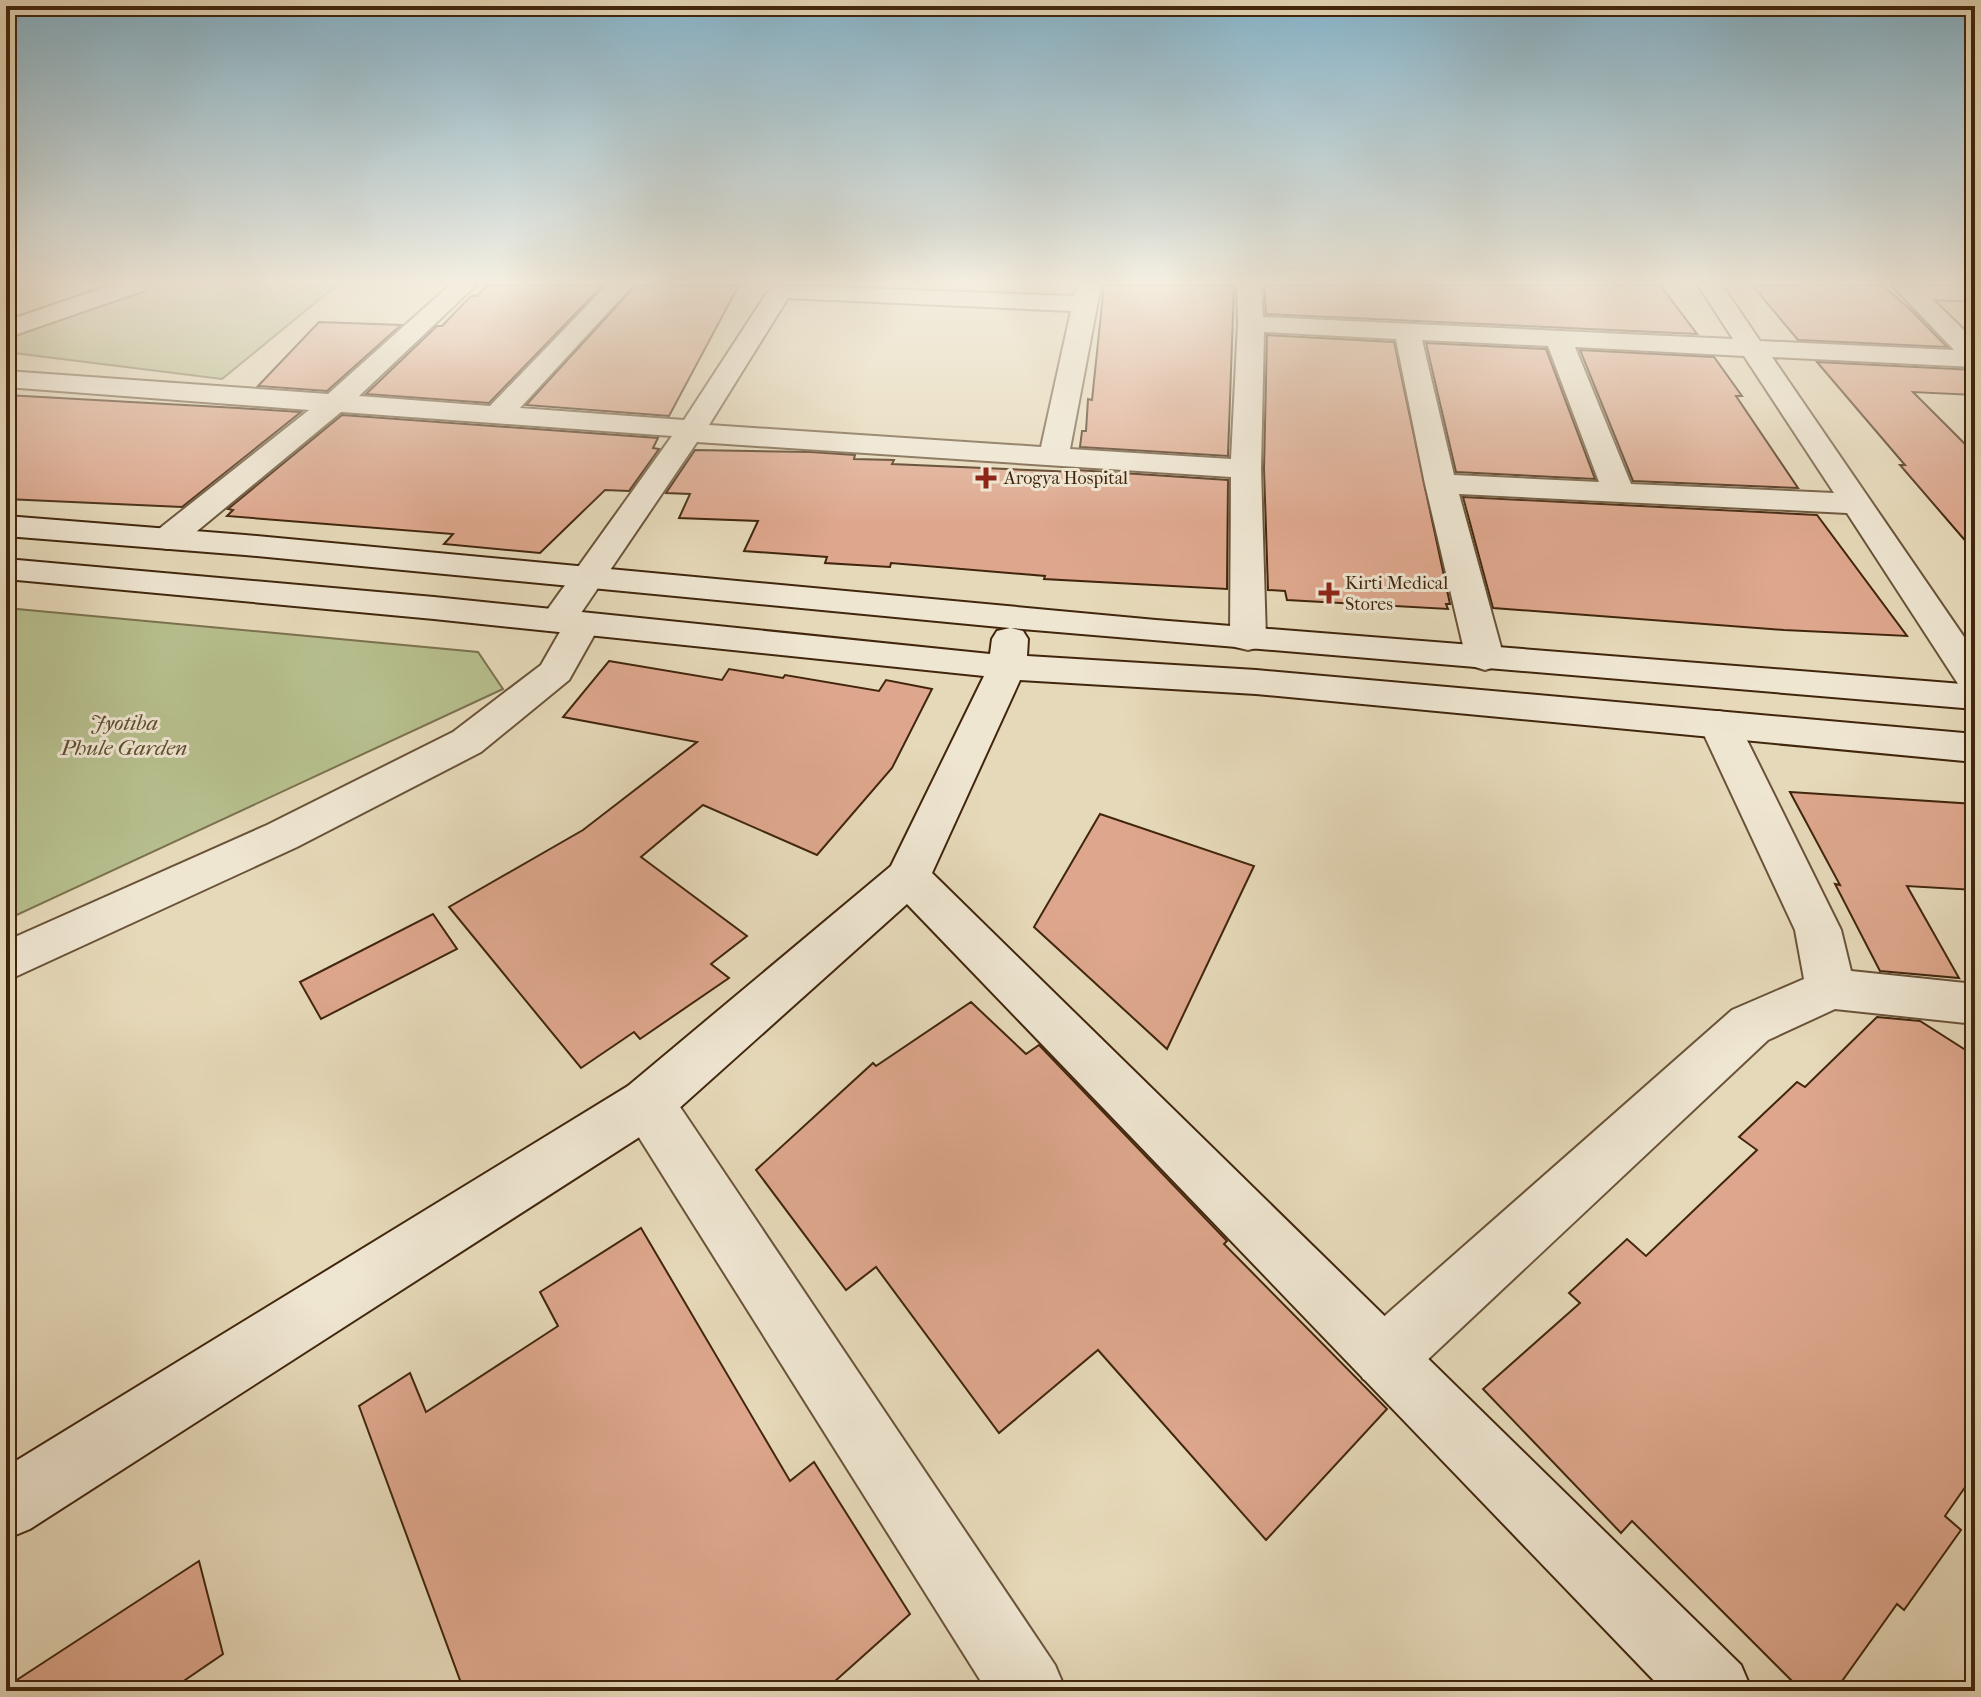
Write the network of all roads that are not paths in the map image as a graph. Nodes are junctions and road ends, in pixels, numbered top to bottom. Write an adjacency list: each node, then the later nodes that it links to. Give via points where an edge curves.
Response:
1 (377, 364): 10 (street)
2 (546, 364): 11 (street)
3 (733, 364): 12 (street)
4 (1073, 364): 13 (street)
5 (1250, 364): 14 (street)
6 (1415, 364): 15 (street)
7 (1568, 364): 16 (street)
8 (1763, 364): 17 (street)
9 (6, 379): 10 (street)
10 (336, 402): 11 (street); 19 (street)
11 (499, 413): 12 (street)
12 (690, 431): 13 (street); 21 (street)
13 (1054, 456): 14 (street)
14 (1246, 469): 23 (street)
15 (1441, 484): 16 (street); 25 (street)
16 (1619, 494): 17 (street)
17 (1854, 504): 26 (street)
18 (6, 526): 19 (street)
19 (167, 539): 21 (street)
20 (6, 569): 22 (street)
21 (588, 577): 22 (street); 24 (street)
22 (570, 622): 24 (street); 31 (street, via 556,672 467,742 282,836)
23 (1248, 639): 24 (street); 25 (street)
24 (1010, 643): 28 (street, via 1256,682); 30 (street)
25 (1485, 658): 27 (street)
26 (1975, 681)
27 (1975, 697)
28 (1719, 724): 29 (street); 32 (street, via 1818,930)
29 (1975, 748)
30 (908, 877): 34 (street); 35 (street)
31 (6, 962)
32 (1831, 989): 33 (street); 35 (street, via 1750,1025)
33 (1975, 1004)
34 (647, 1103): 36 (street); 37 (street)
35 (1385, 1357): 38 (street)
36 (6, 1505)
37 (1024, 1689)
38 (1715, 1691)

